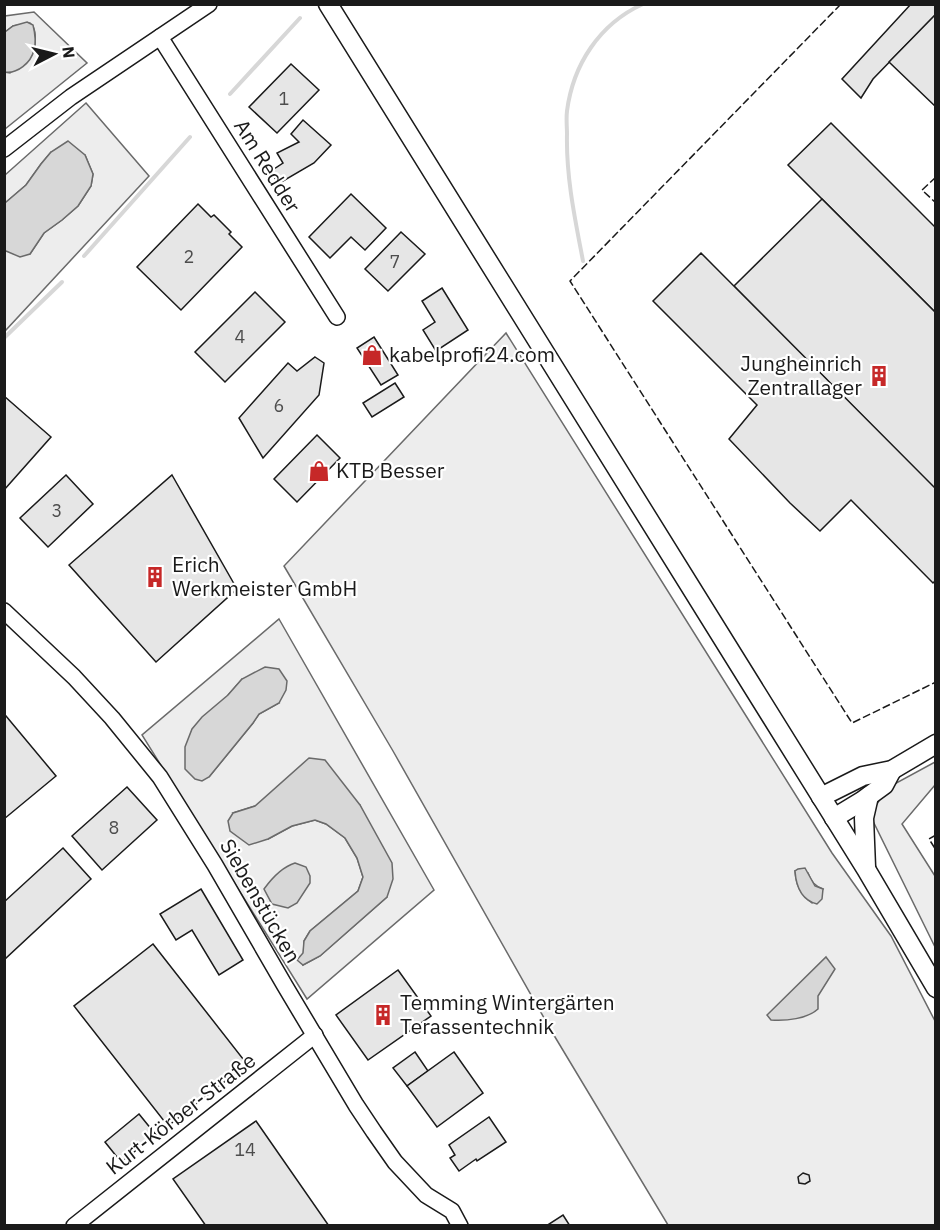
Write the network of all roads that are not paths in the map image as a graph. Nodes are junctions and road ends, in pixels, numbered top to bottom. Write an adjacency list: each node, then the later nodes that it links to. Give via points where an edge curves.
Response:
1 (209, 4): 3 (street)
2 (327, 4): 10 (main road)
3 (160, 37): 4 (street, via 74,95); 5 (street, Am Redder)
4 (4, 149)
5 (337, 317)
6 (4, 611): 14 (street, Siebenstücken, via 74,677 160,777)
7 (936, 744): 8 (main road)
8 (892, 770): 9 (main road, via 884,785); 10 (main road, via 863,776)
9 (869, 796): 11 (main road); 12 (main road, via 864,818)
10 (821, 797): 11 (main road)
11 (834, 818): 12 (main road)
12 (866, 869): 13 (main road)
13 (936, 988)
14 (315, 1035): 15 (street, Kurt-Körber-Straße); 16 (street, Siebenstücken, via 395,1162 426,1195 452,1211)
15 (74, 1226)
16 (460, 1226)

